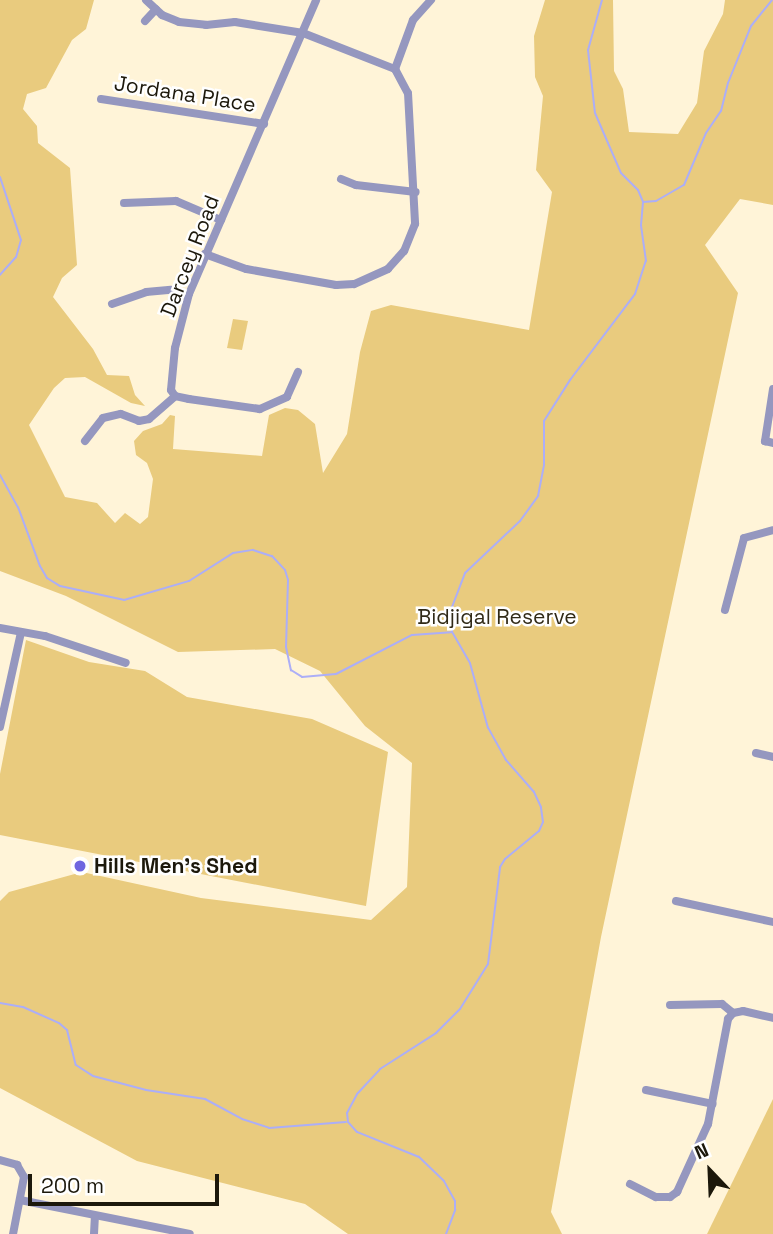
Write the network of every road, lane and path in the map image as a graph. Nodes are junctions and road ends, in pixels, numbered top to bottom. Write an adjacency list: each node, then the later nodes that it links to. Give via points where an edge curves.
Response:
1 (146, 0): 4 (street)
2 (316, 0): 6 (street, Darcey Road)
3 (431, 0): 7 (street, via 414,20)
4 (156, 9): 5 (street); 6 (street, via 179,22 235,22)
5 (145, 21)
6 (303, 33): 7 (street); 9 (street, Darcey Road)
7 (395, 69): 11 (street, via 411,105)
8 (101, 99): 9 (street, Jordana Place)
9 (264, 124): 13 (street, Darcey Road)
10 (341, 179): 11 (street)
11 (416, 192): 14 (street, via 415,224 404,251 388,269 354,284 246,269)
12 (124, 202): 13 (street, via 176,201)
13 (221, 220): 14 (street, Darcey Road)
14 (205, 254): 15 (street, Darcey Road)
15 (189, 294): 16 (street, via 145,292); 19 (street, Darcey Road, via 170,384)
16 (112, 304)
17 (298, 372): 19 (street, via 287,397 260,409)
18 (773, 389): 21 (street)
19 (175, 396): 20 (street, via 149,419 139,421 121,414 103,418)
20 (85, 441)
21 (769, 442)
22 (773, 530): 23 (street, via 744,538)
23 (725, 610)
24 (0, 628): 25 (street)
25 (21, 632): 26 (street); 27 (street)
26 (126, 663)
27 (0, 727)
28 (755, 753): 29 (street)
29 (773, 757)
30 (676, 901): 31 (street)
31 (773, 922)
32 (670, 1005): 33 (street, via 722,1004)
33 (733, 1013): 34 (street); 36 (street, via 724,1027)
34 (773, 1018)
35 (646, 1090): 36 (street)
36 (713, 1104): 38 (street, via 677,1192 656,1197)
37 (0, 1160): 39 (street, via 21,1170)
38 (631, 1184)
39 (20, 1200): 40 (street); 41 (street)
40 (95, 1216): 42 (street); 43 (street)
41 (13, 1234)
42 (94, 1234)
43 (190, 1234)

